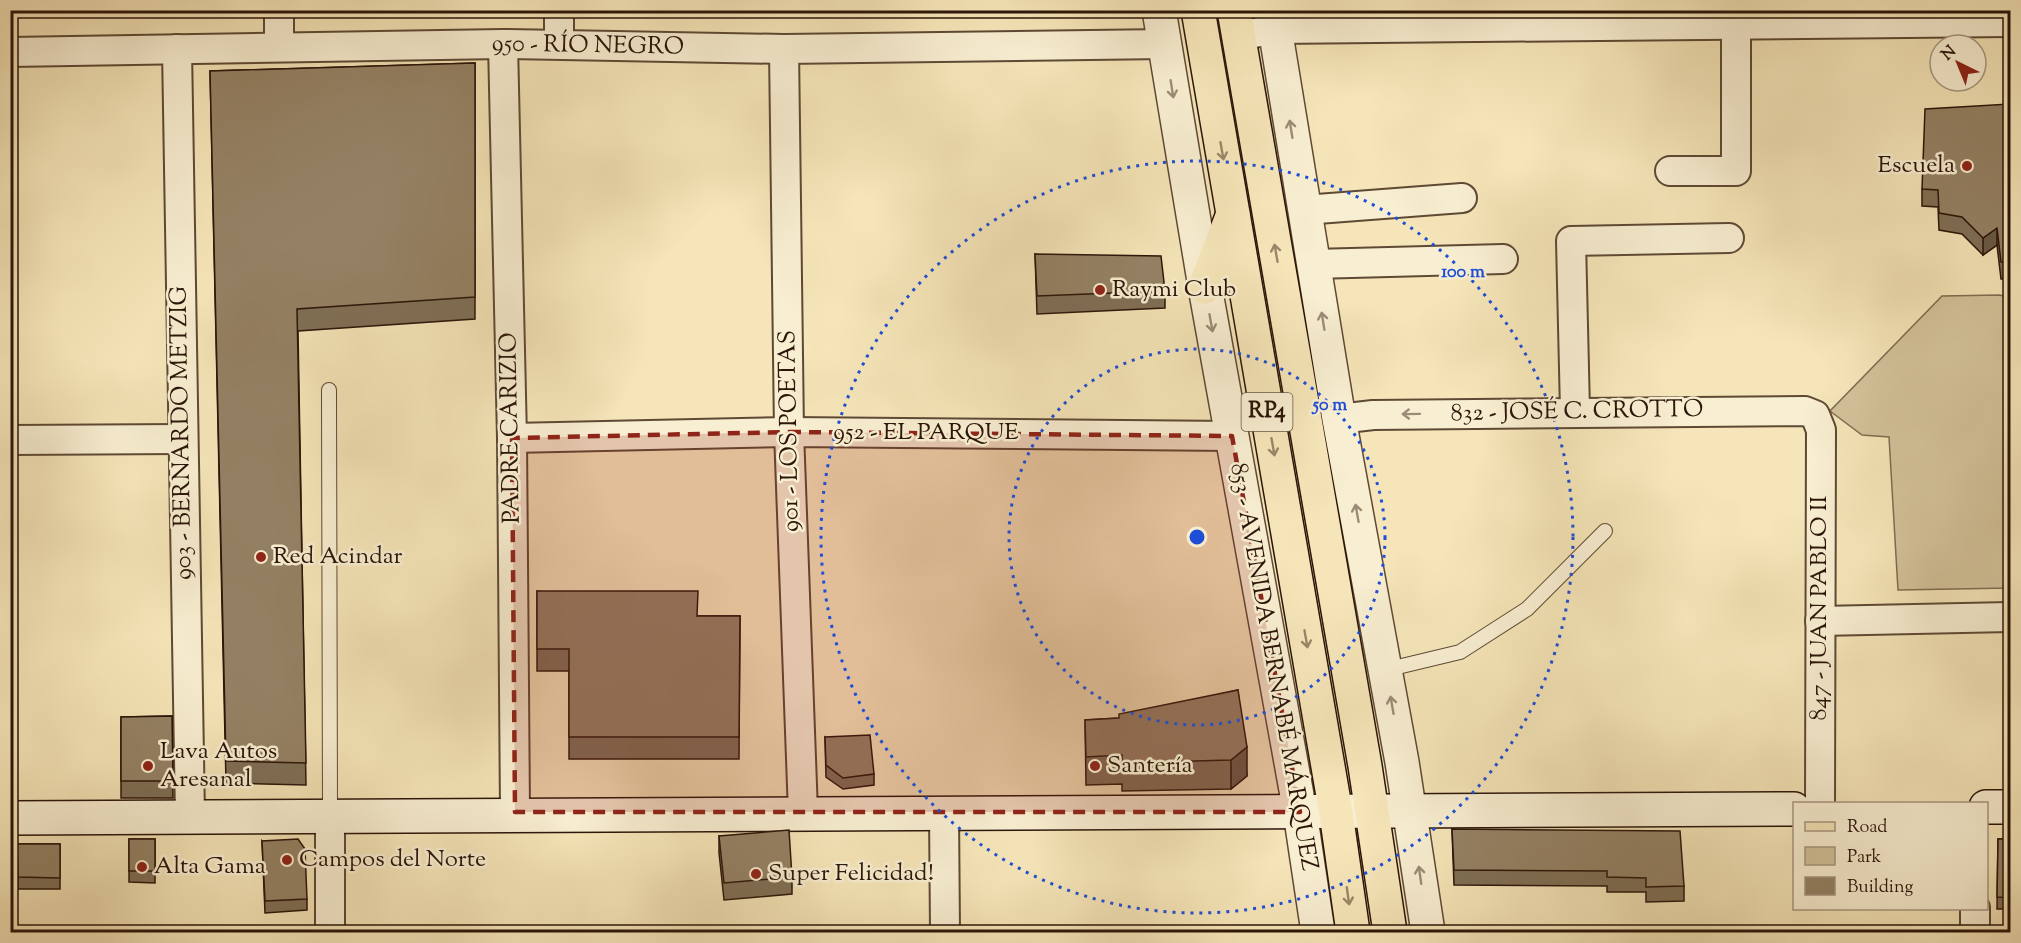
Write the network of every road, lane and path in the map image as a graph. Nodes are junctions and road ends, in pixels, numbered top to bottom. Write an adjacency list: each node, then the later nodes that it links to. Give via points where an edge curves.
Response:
1 (279, 10): 14 (street)
2 (560, 10): 12 (street)
3 (1159, 10): 13 (street, 853 - AVENIDA BERNABÉ MÁRQUEZ)
4 (1198, 10): 21 (main road, 853 - AVENIDA BERNABÉ MÁRQUEZ / RP4, one-way to 21)
5 (1932, 16): 8 (street); 10 (street)
6 (1644, 17): 7 (street); 10 (street)
7 (1274, 20): 9 (street); 20 (street, one-way to 7)
8 (2010, 22)
9 (1236, 23): 46 (main road, RP4, one-way to 9)
10 (1736, 23): 18 (street, via 1736,171)
11 (503, 44): 12 (street, 950 - RÍO NEGRO); 14 (street, 950 - RÍO NEGRO); 32 (street, PADRE CARIZIO)
12 (559, 44): 16 (street, 950 - RÍO NEGRO)
13 (1165, 44): 16 (street, 950 - RÍO NEGRO); 25 (street, 853 - AVENIDA BERNABÉ MÁRQUEZ, one-way to 25)
14 (279, 46): 15 (street, 950 - RÍO NEGRO)
15 (177, 49): 17 (street, 950 - RÍO NEGRO); 33 (street, 903 - BERNARDO METZIG)
16 (784, 49): 30 (street, 901 - LOS POETAS)
17 (10, 52)
18 (1670, 171)
19 (1462, 198): 20 (street)
20 (1304, 210): 24 (street)
21 (1233, 214): 25 (main road); 49 (main road, 853 - AVENIDA BERNABÉ MÁRQUEZ / RP4, one-way to 49)
22 (1729, 238): 27 (street, via 1571,241)
23 (1503, 259): 24 (street)
24 (1313, 264): 29 (street, one-way to 24)
25 (1205, 287): 31 (street, 853 - AVENIDA BERNABÉ MÁRQUEZ, one-way to 31)
26 (329, 390): 50 (lane)
27 (1575, 411): 28 (street, 832 - JOSÉ C. CROTTO, via 1805,411); 29 (street, 832 - JOSÉ C. CROTTO, one-way to 29, via 1373,415)
28 (1815, 415): 37 (street, 847 - JUAN PABLO II, via 1821,430)
29 (1339, 420): 38 (street, one-way to 29)
30 (789, 432): 31 (street, 952 - EL PARQUE); 32 (street, 952 - EL PARQUE); 48 (street, 901 - LOS POETAS)
31 (1232, 435): 45 (street, 853 - AVENIDA BERNABÉ MÁRQUEZ)
32 (512, 438): 43 (street, PADRE CARIZIO)
33 (182, 439): 34 (street); 51 (street, 903 - BERNARDO METZIG)
34 (10, 440)
35 (1605, 531): 38 (lane, via 1527,609 1480,640 1460,652)
36 (2010, 617): 37 (street)
37 (1820, 621): 39 (street, 847 - JUAN PABLO II)
38 (1385, 670): 47 (street, one-way to 38)
39 (1820, 802)
40 (1988, 807): 41 (street)
41 (2010, 807)
42 (1793, 808): 47 (street)
43 (515, 812): 48 (street); 50 (street)
44 (944, 812): 45 (street); 48 (street); 55 (street)
45 (1300, 812): 49 (street); 56 (street, 853 - AVENIDA BERNABÉ MÁRQUEZ)
46 (1372, 812): 47 (street); 49 (street); 58 (main road, RP4)
47 (1411, 812): 59 (street, one-way to 47)
48 (803, 813)
49 (1336, 813): 57 (main road, 853 - AVENIDA BERNABÉ MÁRQUEZ / RP4, one-way to 57)
50 (330, 814): 51 (street); 54 (street)
51 (190, 816): 52 (street)
52 (10, 818)
53 (1976, 910): 60 (street)
54 (330, 933)
55 (945, 933)
56 (1318, 933)
57 (1353, 933)
58 (1390, 933)
59 (1428, 933)
60 (1976, 933)

